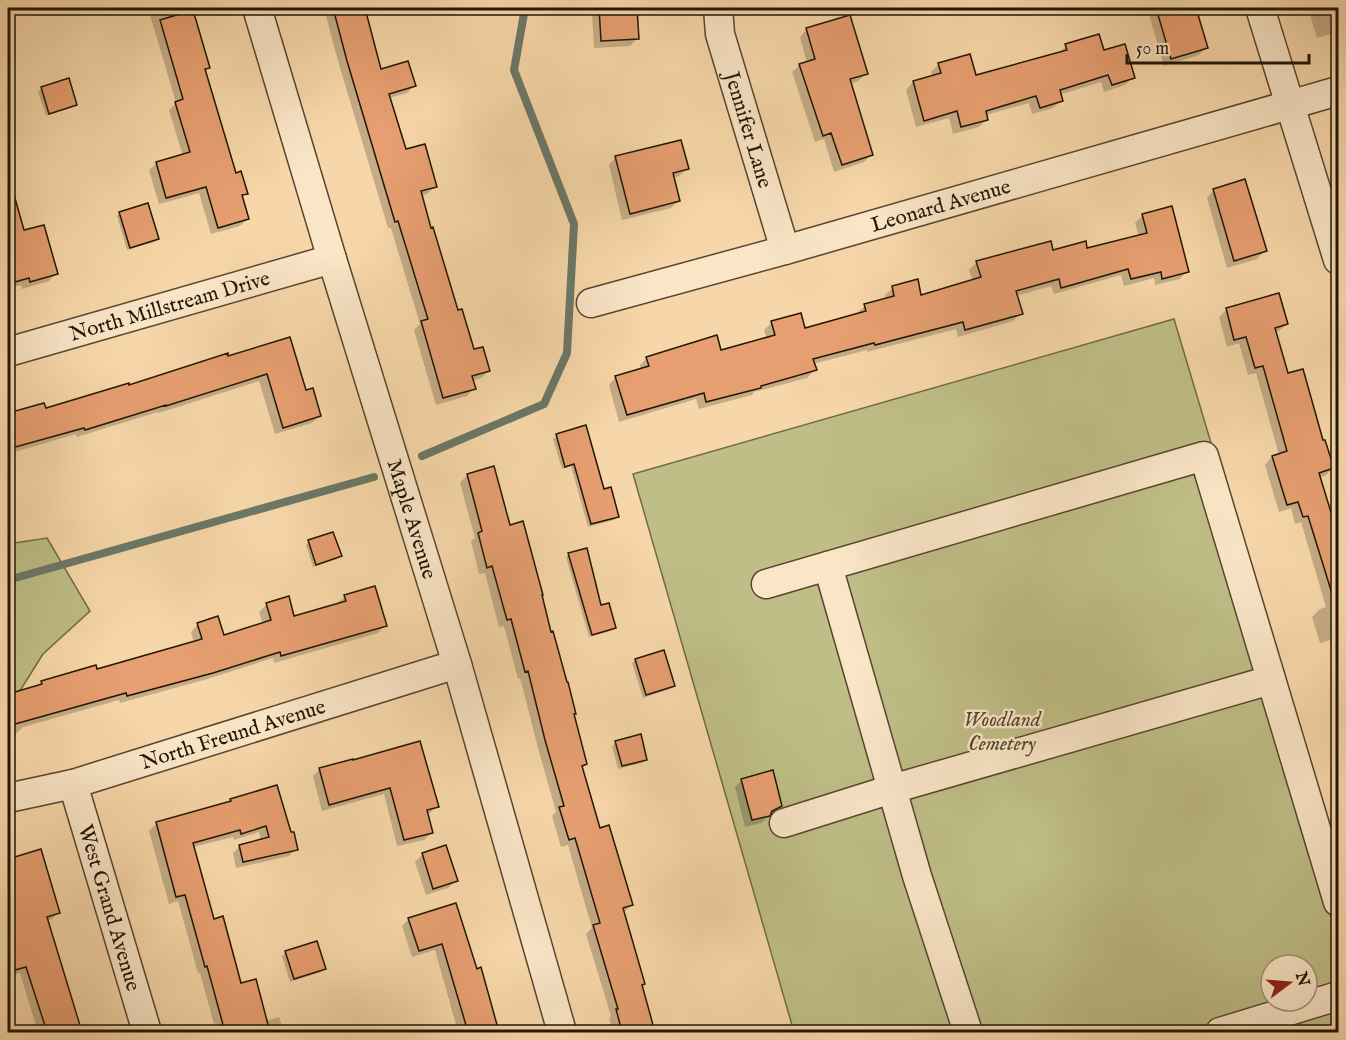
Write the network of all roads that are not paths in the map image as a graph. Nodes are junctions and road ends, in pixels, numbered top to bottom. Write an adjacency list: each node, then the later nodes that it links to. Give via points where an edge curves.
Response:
1 (257, 8): 7 (street, Maple Avenue)
2 (718, 8): 6 (street, Jennifer Lane, via 720,34)
3 (1260, 8): 5 (street)
4 (1338, 92): 5 (street, Leonard Avenue)
5 (1290, 106): 6 (street, Leonard Avenue); 8 (street)
6 (785, 250): 9 (street, Leonard Avenue)
7 (332, 259): 10 (street, North Millstream Drive); 13 (street, Maple Avenue)
8 (1338, 260)
9 (591, 303)
10 (8, 352)
11 (828, 566): 12 (street); 14 (street, via 1204,456); 16 (street)
12 (766, 584)
13 (457, 663): 15 (street, North Freund Avenue); 23 (street, Maple Avenue)
14 (1272, 680): 16 (street); 19 (street)
15 (73, 783): 17 (street, North Freund Avenue); 22 (street, West Grand Avenue)
16 (892, 789): 18 (street); 24 (street)
17 (8, 798)
18 (784, 824)
19 (1338, 902)
20 (1338, 996): 21 (street)
21 (1254, 1028): 25 (street)
22 (147, 1032)
23 (562, 1032)
24 (968, 1032)
25 (1220, 1032)

